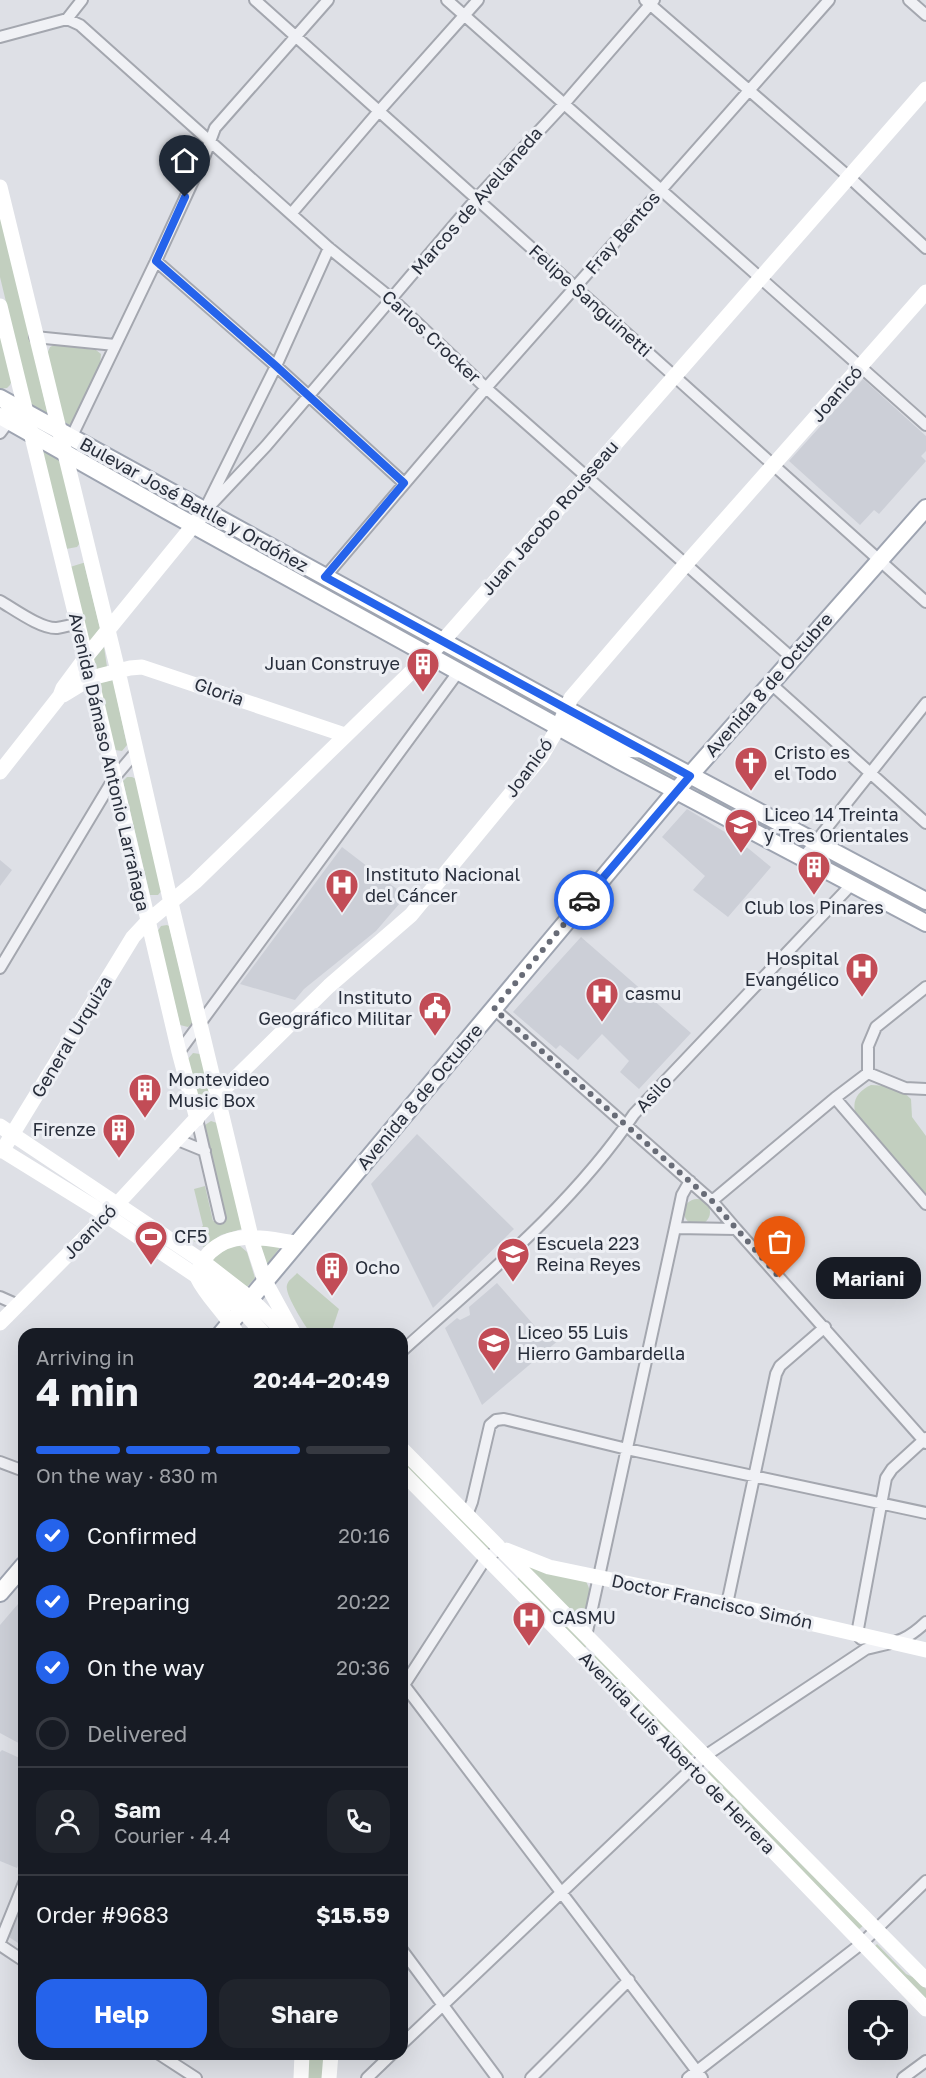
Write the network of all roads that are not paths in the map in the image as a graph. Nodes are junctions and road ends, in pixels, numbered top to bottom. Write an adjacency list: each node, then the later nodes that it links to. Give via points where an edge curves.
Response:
1 (82, 0): 11 (street)
2 (255, 0): 13 (street, Felipe Sanguinetti)
3 (328, 0): 13 (street)
4 (447, 0): 9 (street)
5 (478, 0): 9 (street)
6 (829, 0): 15 (street, Fray Bentos)
7 (909, 0): 10 (street)
8 (649, 2): 15 (street); 16 (street, Marcos de Avellaneda)
9 (464, 15): 16 (street); 17 (street)
10 (926, 15)
11 (67, 19): 12 (street); 18 (street, Carlos Crocker, via 80,25)
12 (0, 37)
13 (297, 38): 17 (street, Felipe Sanguinetti); 18 (street, via 215,128)
14 (926, 89): 19 (street, Juan Jacobo Rousseau)
15 (749, 91): 19 (street); 21 (street, Fray Bentos)
16 (564, 104): 21 (street); 22 (street, Marcos de Avellaneda)
17 (379, 111): 22 (street, Felipe Sanguinetti); 23 (street)
18 (209, 142): 23 (street, Carlos Crocker); 26 (street)
19 (849, 177): 25 (street); 27 (street, Juan Jacobo Rousseau)
20 (0, 188): 32 (street, Avenida Dámaso Antonio Larrañaga)
21 (660, 190): 27 (street); 28 (street, Fray Bentos)
22 (477, 198): 28 (street, Felipe Sanguinetti); 30 (street, Marcos de Avellaneda)
23 (291, 214): 24 (street, Carlos Crocker)
24 (329, 248): 30 (street, Carlos Crocker); 34 (street)
25 (926, 248)
26 (156, 261): 33 (street); 34 (street)
27 (760, 278): 35 (street); 36 (street, Juan Jacobo Rousseau)
28 (574, 288): 36 (street, Felipe Sanguinetti); 37 (street, Fray Bentos)
29 (926, 292): 35 (street, Joanicó)
30 (392, 298): 37 (street, Carlos Crocker); 38 (street, Marcos de Avellaneda)
31 (0, 306): 40 (street, Avenida Dámaso Antonio Larrañaga)
32 (35, 337): 33 (street); 44 (street, Avenida Dámaso Antonio Larrañaga)
33 (115, 345): 44 (street)
34 (276, 366): 38 (street); 49 (street)
35 (860, 367): 42 (street); 45 (street, Joanicó)
36 (675, 375): 45 (street, Felipe Sanguinetti); 46 (street, Juan Jacobo Rousseau)
37 (486, 388): 46 (street, Carlos Crocker); 47 (street, Fray Bentos)
38 (309, 397): 47 (street); 49 (street, Marcos de Avellaneda)
39 (0, 398): 40 (main road, Bulevar José Batlle y Ordóñez)
40 (26, 412): 43 (street, Avenida Dámaso Antonio Larrañaga); 44 (main road, Bulevar José Batlle y Ordóñez)
41 (3, 424): 43 (main road, Bulevar José Batlle y Ordóñez)
42 (926, 425)
43 (31, 433): 44 (main road, Bulevar José Batlle y Ordóñez); 53 (street, Avenida Dámaso Antonio Larrañaga)
44 (65, 441): 49 (main road, Bulevar José Batlle y Ordóñez, via 142,475); 50 (main road, Bulevar José Batlle y Ordóñez); 52 (street, Avenida Dámaso Antonio Larrañaga)
45 (774, 465): 54 (street, Felipe Sanguinetti); 55 (street, Joanicó)
46 (586, 478): 55 (street, Carlos Crocker); 62 (street, Juan Jacobo Rousseau)
47 (404, 483): 56 (street, Fray Bentos)
48 (926, 508): 54 (main road, Avenida 8 de Octubre)
49 (204, 511): 50 (street); 51 (main road, Bulevar José Batlle y Ordóñez)
50 (193, 525): 51 (main road, via 208,522 244,543); 59 (main road, Bulevar José Batlle y Ordóñez); 61 (street)
51 (274, 549): 56 (main road, Bulevar José Batlle y Ordóñez)
52 (88, 553): 53 (street); 61 (street, Avenida Dámaso Antonio Larrañaga)
53 (62, 558): 60 (street, Avenida Dámaso Antonio Larrañaga)
54 (879, 561): 58 (street, Felipe Sanguinetti); 65 (main road, Avenida 8 de Octubre)
55 (685, 565): 65 (street, Carlos Crocker); 72 (street, Joanicó, via 571,698)
56 (325, 577): 62 (main road, Bulevar José Batlle y Ordóñez)
57 (0, 601): 60 (street, via 50,627)
58 (926, 602)
59 (343, 609): 62 (main road, via 360,609 426,644); 63 (main road, Bulevar José Batlle y Ordóñez)
60 (76, 624): 64 (street, Avenida Dámaso Antonio Larrañaga)
61 (107, 630): 64 (street); 66 (street, Avenida Dámaso Antonio Larrañaga)
62 (442, 642): 63 (street, Juan Jacobo Rousseau); 72 (main road, Bulevar José Batlle y Ordóñez)
63 (429, 654): 67 (main road, Bulevar José Batlle y Ordóñez); 74 (street, Juan Jacobo Rousseau)
64 (86, 657): 68 (street, Avenida Dámaso Antonio Larrañaga); 70 (street)
65 (792, 658): 69 (main road, Avenida 8 de Octubre)
66 (118, 671): 68 (street, Gloria); 74 (street, Gloria, via 152,669); 76 (street, Avenida Dámaso Antonio Larrañaga)
67 (459, 671): 73 (main road, Bulevar José Batlle y Ordóñez); 94 (street)
68 (91, 678): 70 (street, Gloria); 80 (street, Avenida Dámaso Antonio Larrañaga)
69 (770, 682): 78 (street); 79 (main road, Avenida 8 de Octubre)
70 (60, 696): 77 (street)
71 (926, 703): 78 (street)
72 (566, 709): 73 (street, Joanicó); 75 (main road, Bulevar José Batlle y Ordóñez)
73 (558, 726): 75 (street, Bulevar José Batlle y Ordóñez, via 572,723 621,749); 81 (main road, Bulevar José Batlle y Ordóñez); 98 (street, Joanicó, via 541,757 411,915 328,986)
74 (345, 735): 87 (street, Juan Jacobo Rousseau)
75 (641, 750): 79 (main road, Bulevar José Batlle y Ordóñez)
76 (136, 752): 80 (street); 87 (street, Avenida Dámaso Antonio Larrañaga)
77 (0, 772)
78 (869, 773): 82 (street); 83 (street)
79 (690, 776): 81 (main road, Avenida 8 de Octubre); 83 (main road, Bulevar José Batlle y Ordóñez)
80 (114, 778): 89 (street, Avenida Dámaso Antonio Larrañaga); 91 (street)
81 (676, 791): 84 (main road, Bulevar José Batlle y Ordóñez); 93 (main road, Avenida 8 de Octubre)
82 (926, 823)
83 (815, 843): 84 (street); 86 (main road, Bulevar José Batlle y Ordóñez)
84 (802, 859): 85 (main road, Bulevar José Batlle y Ordóñez)
85 (855, 886): 88 (main road, via 881,891); 90 (main road, Bulevar José Batlle y Ordóñez); 101 (street, Asilo, via 634,1114)
86 (926, 901)
87 (171, 903): 89 (street, Juan Jacobo Rousseau); 94 (street, Avenida Dámaso Antonio Larrañaga)
88 (926, 913)
89 (147, 922): 95 (street, Avenida Dámaso Antonio Larrañaga); 102 (street, General Urquiza, via 127,946)
90 (926, 923)
91 (0, 968)
92 (926, 987): 96 (street, via 876,1027 868,1046)
93 (494, 1009): 101 (street); 115 (main road, Avenida 8 de Octubre)
94 (200, 1024): 95 (street); 98 (street, Avenida Dámaso Antonio Larrañaga)
95 (179, 1052): 100 (street, Avenida Dámaso Antonio Larrañaga)
96 (868, 1073): 97 (street, via 905,1088); 99 (street)
97 (926, 1089)
98 (217, 1096): 100 (street, Joanicó); 114 (street, Avenida Dámaso Antonio Larrañaga)
99 (835, 1098): 107 (street); 109 (street)
100 (197, 1119): 103 (street, Joanicó); 104 (street, Avenida Dámaso Antonio Larrañaga)
101 (627, 1126): 106 (street); 127 (street, Asilo, via 563,1203)
102 (7, 1130): 105 (street, General Urquiza); 108 (street)
103 (178, 1140): 104 (street); 108 (street, Joanicó)
104 (205, 1151): 111 (street, Avenida Dámaso Antonio Larrañaga)
105 (1, 1152): 110 (street)
106 (690, 1181): 107 (street); 112 (street, via 682,1195)
107 (712, 1201): 113 (street)
108 (118, 1204): 110 (street, Joanicó); 116 (street)
109 (926, 1204)
110 (107, 1215): 117 (street); 120 (street, Joanicó)
111 (220, 1218)
112 (675, 1228): 113 (street); 129 (street)
113 (736, 1229): 123 (street)
114 (251, 1236): 115 (street); 116 (street, via 226,1241); 118 (street, Avenida Dámaso Antonio Larrañaga)
115 (297, 1243): 118 (main road, Avenida 8 de Octubre)
116 (202, 1261): 117 (street); 121 (street)
117 (197, 1277): 121 (street)
118 (265, 1281): 121 (main road, Avenida 8 de Octubre); 126 (street, Avenida Dámaso Antonio Larrañaga)
119 (0, 1297): 120 (street)
120 (18, 1305): 122 (street, Joanicó)
121 (236, 1319): 124 (street); 125 (street)
122 (0, 1323)
123 (825, 1327): 128 (street); 133 (street, via 780,1366 776,1374)
124 (253, 1328)
125 (266, 1328)
126 (291, 1328)
127 (408, 1346)
128 (925, 1440): 135 (street, via 889,1473)
129 (627, 1449): 133 (street); 137 (street, via 496,1420 490,1425); 141 (street)
130 (408, 1455): 137 (street, Avenida Luis Alberto de Herrera)
131 (0, 1462): 132 (street)
132 (18, 1469)
133 (754, 1476): 135 (street); 143 (street)
134 (408, 1478): 139 (street, Avenida Luis Alberto de Herrera)
135 (881, 1504): 136 (street); 145 (street)
136 (926, 1513)
137 (467, 1515): 138 (street, Avenida Luis Alberto de Herrera)
138 (501, 1548): 139 (street); 141 (street, Doctor Francisco Simón, via 549,1567); 146 (street, Avenida Luis Alberto de Herrera)
139 (486, 1558): 150 (street); 153 (street, Avenida Luis Alberto de Herrera)
140 (18, 1572): 142 (main road)
141 (598, 1577): 143 (street, Doctor Francisco Simón); 146 (street)
142 (0, 1593)
143 (727, 1604): 145 (street, Doctor Francisco Simón)
144 (926, 1622): 147 (street)
145 (857, 1634): 147 (street, Doctor Francisco Simón); 148 (street)
146 (586, 1636): 152 (street, Avenida Luis Alberto de Herrera)
147 (894, 1644): 148 (street); 149 (street, Doctor Francisco Simón)
148 (866, 1649): 152 (street)
149 (926, 1650)
150 (408, 1677)
151 (408, 1692): 155 (street)
152 (705, 1756): 153 (street); 157 (street, Avenida Luis Alberto de Herrera)
153 (692, 1767): 155 (street); 159 (street, Avenida Luis Alberto de Herrera)
154 (926, 1881): 157 (street)
155 (562, 1892): 162 (street); 164 (street)
156 (18, 1898): 158 (street)
157 (876, 1929): 159 (street); 163 (street, Avenida Luis Alberto de Herrera)
158 (0, 1943): 160 (street)
159 (861, 1944): 165 (street, Avenida Luis Alberto de Herrera); 173 (street)
160 (18, 1956)
161 (408, 1958): 164 (street)
162 (629, 1980): 173 (street); 178 (street)
163 (926, 1980)
164 (442, 2005): 166 (street); 177 (street)
165 (926, 2009)
166 (408, 2038)
167 (167, 2060): 172 (street)
168 (302, 2060): 174 (street)
169 (330, 2060): 175 (street)
170 (386, 2060): 176 (street)
171 (926, 2061): 179 (street)
172 (188, 2076)
173 (696, 2076)
174 (301, 2078)
175 (329, 2078)
176 (367, 2078)
177 (497, 2078)
178 (531, 2078)
179 (903, 2078)

